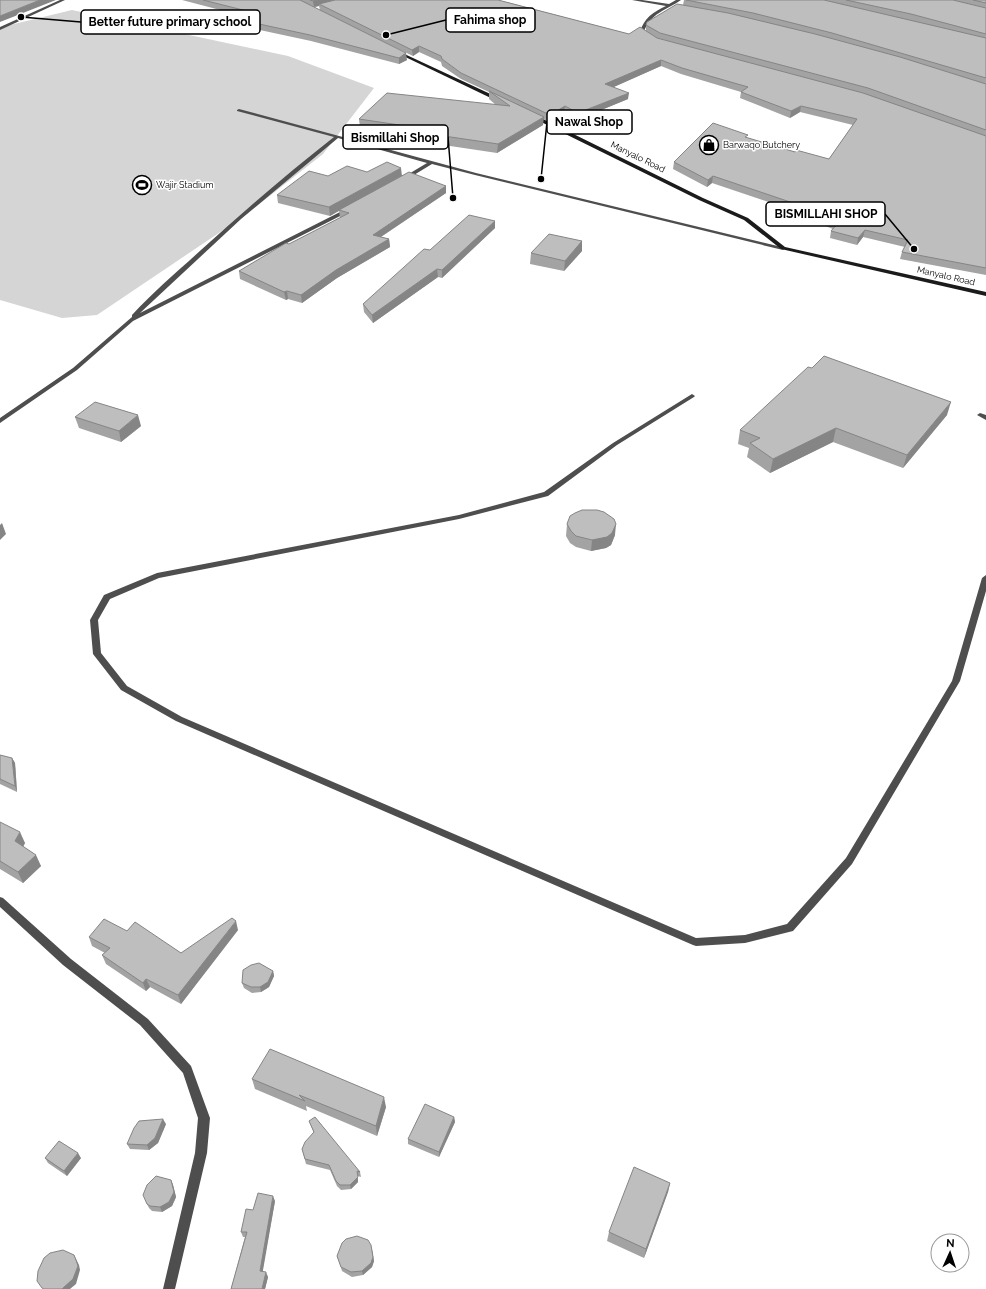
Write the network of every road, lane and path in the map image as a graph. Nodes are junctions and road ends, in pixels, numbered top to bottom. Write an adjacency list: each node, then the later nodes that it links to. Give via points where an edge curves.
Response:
1 (63, 0): 6 (street)
2 (634, 0): 4 (street)
3 (679, 0): 4 (street)
4 (670, 5): 5 (street); 7 (street, via 651,16 643,25 642,32)
5 (677, 7)
6 (0, 29)
7 (652, 38)
8 (391, 49): 9 (street)
9 (502, 102)
10 (239, 110): 12 (street)
11 (530, 115): 16 (street, Manyalo Road, via 746,219)
12 (337, 137): 13 (street); 18 (street, via 232,224)
13 (432, 162): 14 (street); 16 (street)
14 (400, 181)
15 (353, 208): 18 (street)
16 (783, 248): 17 (street, Manyalo Road)
17 (986, 294)
18 (131, 320): 20 (street, via 74,369)
19 (692, 396): 21 (street, via 615,444 546,494 459,517 157,576 107,597 94,620 96,654 124,688 187,722 696,942 745,939 790,928 849,861 956,681)
20 (0, 421)
21 (986, 578)
22 (0, 900): 23 (street, via 67,962 144,1022 187,1070 204,1118 201,1153)
23 (169, 1289)

